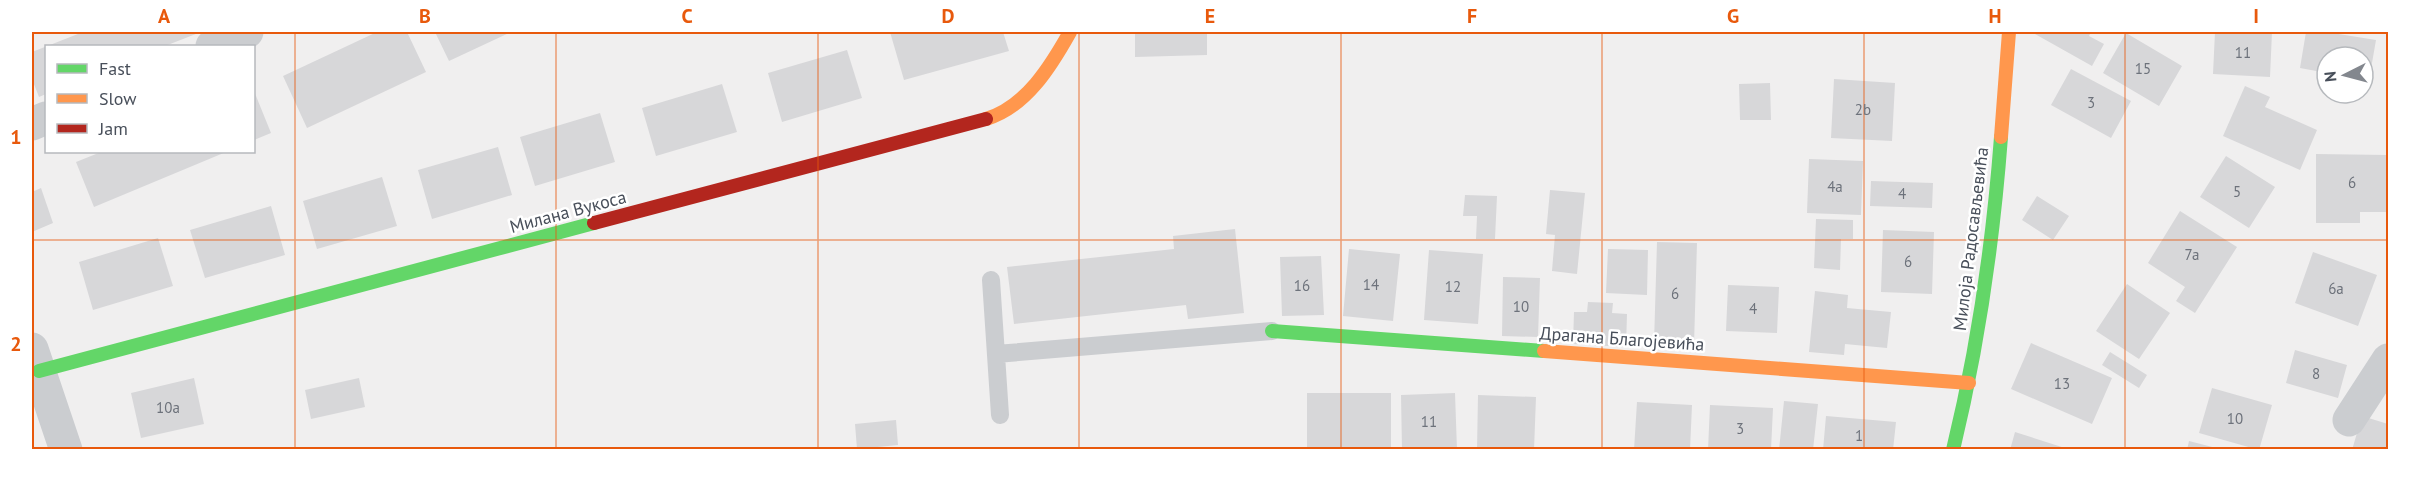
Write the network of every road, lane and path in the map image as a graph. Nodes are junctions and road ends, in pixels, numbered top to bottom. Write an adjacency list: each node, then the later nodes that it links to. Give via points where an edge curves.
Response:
1 (247, 32): 4 (street)
2 (1070, 32): 8 (street, Милана Вукоса, via 1053,65 1027,94 990,118)
3 (2009, 32): 10 (street, Милоја Радосављевића, via 1995,217)
4 (214, 45)
5 (991, 280): 7 (lane)
6 (1272, 331): 7 (lane); 10 (street, Драгана Благојевића)
7 (996, 354): 11 (lane)
8 (35, 360): 13 (street)
9 (2388, 360): 12 (street)
10 (1969, 383): 14 (street, Милоја Радосављевића)
11 (1000, 415)
12 (2349, 420)
13 (66, 450)
14 (1953, 450)

